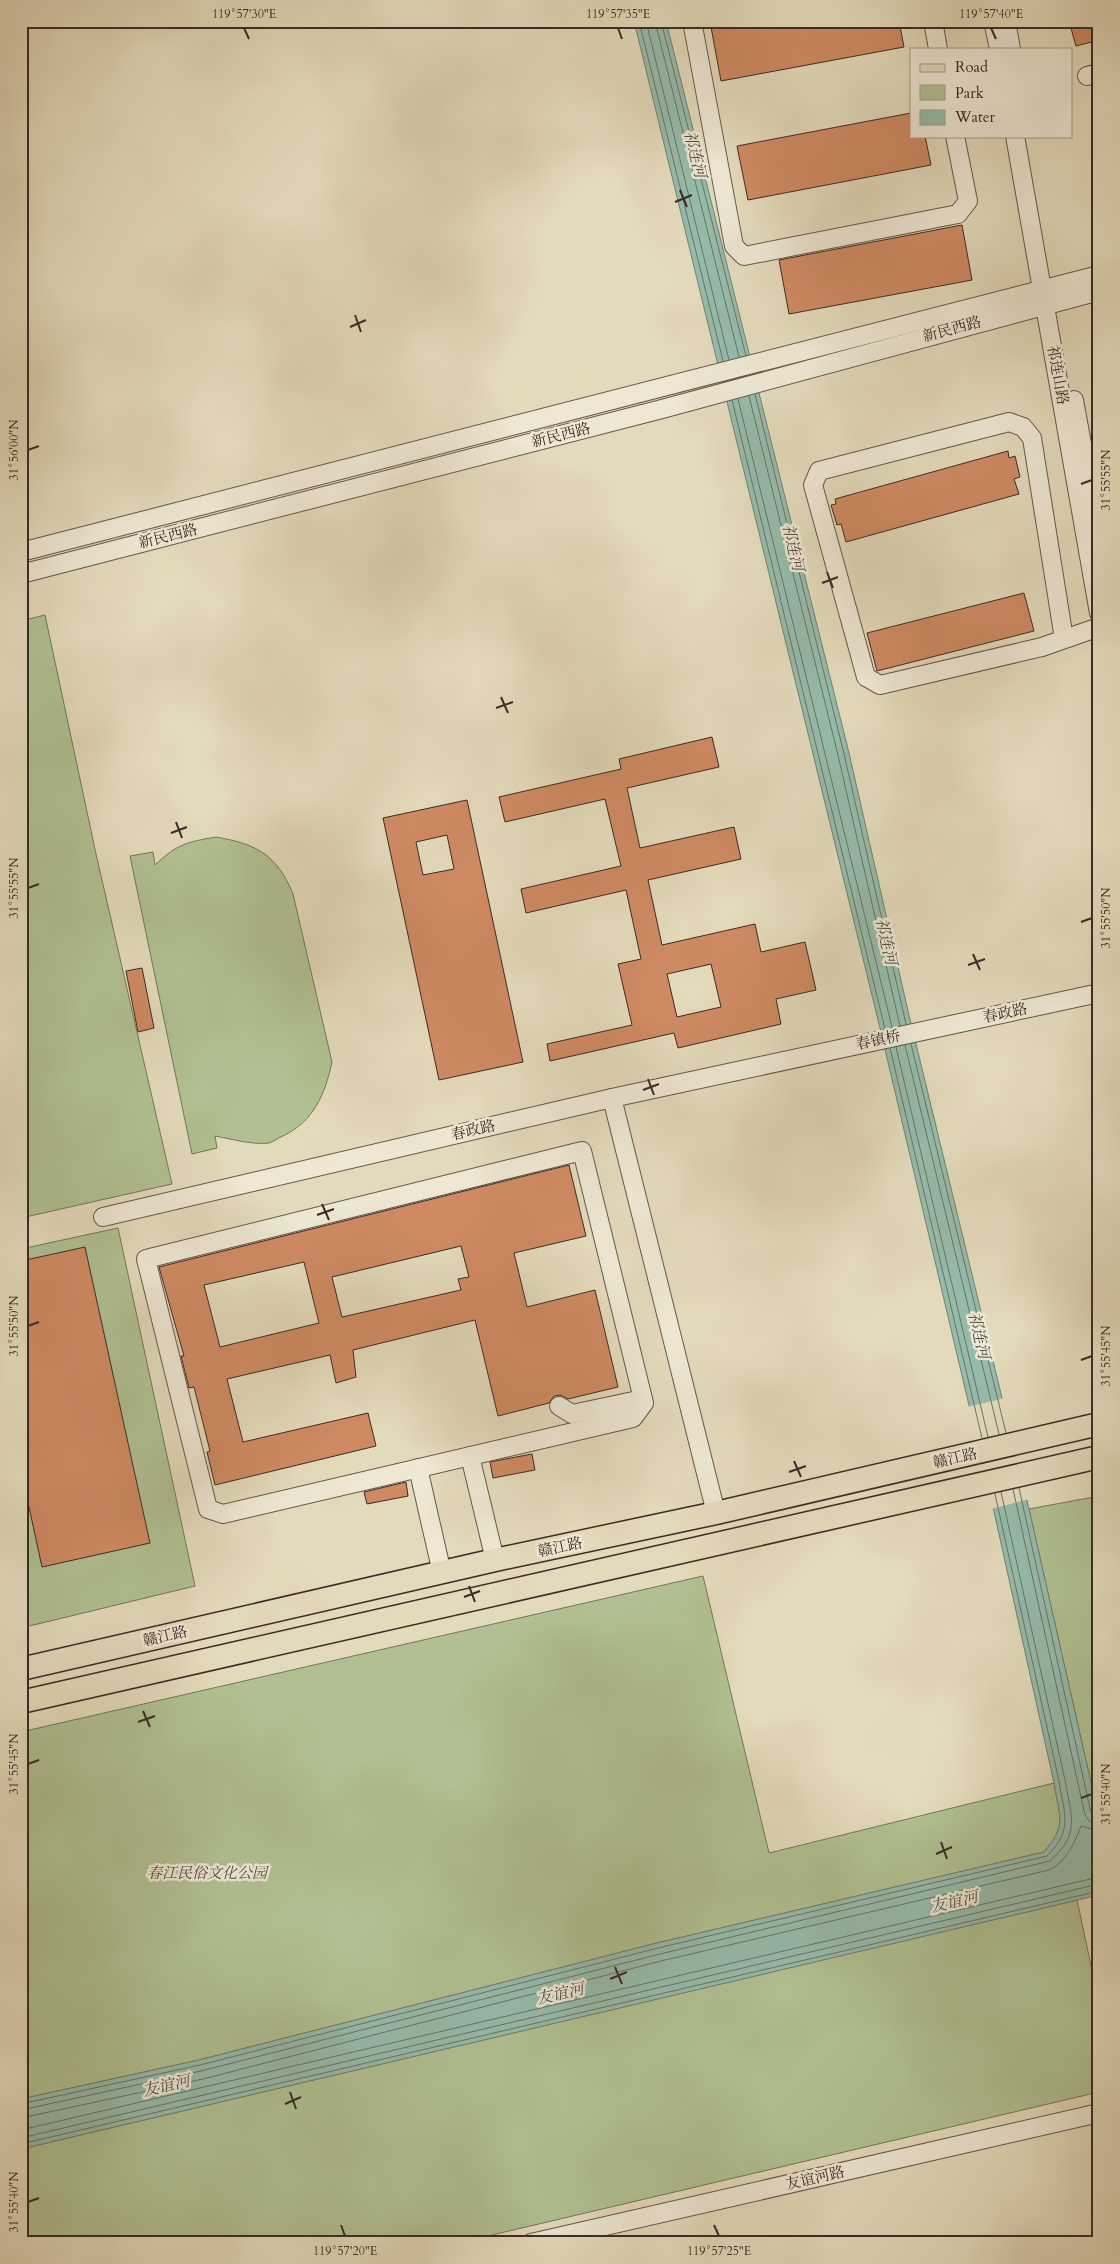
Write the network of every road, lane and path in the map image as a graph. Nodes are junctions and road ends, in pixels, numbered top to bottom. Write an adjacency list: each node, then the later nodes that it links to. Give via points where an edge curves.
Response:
1 (692, 21): 8 (street, via 734,246 744,256 958,214 968,201)
2 (933, 21): 5 (street)
3 (994, 21): 6 (street)
4 (1006, 21): 7 (street)
5 (938, 48)
6 (998, 48)
7 (1011, 48)
8 (955, 138)
9 (1015, 138): 13 (street, 祁连山路)
10 (1027, 138): 13 (street, 祁连山路)
11 (1099, 275): 13 (street, 新民西路)
12 (1099, 291): 13 (street, 新民西路)
13 (1050, 295): 14 (street, 新民西路); 15 (street, 祁连山路); 18 (street, 祁连山路)
14 (771, 369): 16 (street, 新民西路, via 702,379); 17 (street, 新民西路, via 707,396)
15 (1099, 537)
16 (21, 552)
17 (21, 574)
18 (1099, 613)
19 (1099, 627): 20 (street)
20 (1064, 639): 20 (street, via 1032,438 1023,427 1009,422 818,471 813,485 866,677 880,685)
21 (1099, 993): 22 (street, 春政路)
22 (911, 1033): 23 (street, 春镇桥)
23 (845, 1047): 24 (street, 春政路)
24 (612, 1098): 25 (street, 春政路); 32 (street)
25 (102, 1217)
26 (643, 1399): 27 (street, via 572,1414); 29 (street, via 644,1403 633,1418); 31 (street, via 582,1151 146,1259 208,1509 223,1514)
27 (559, 1406)
28 (1099, 1424): 32 (main road, 赣江路)
29 (470, 1456): 31 (street); 33 (street)
30 (1099, 1458): 36 (main road, 赣江路)
31 (418, 1468): 34 (street)
32 (716, 1513): 33 (main road, 赣江路)
33 (495, 1560): 34 (main road, 赣江路)
34 (442, 1573): 35 (main road, 赣江路)
35 (21, 1670)
36 (21, 1702)
37 (1099, 2113): 38 (street, 友谊河路)
38 (531, 2243)

